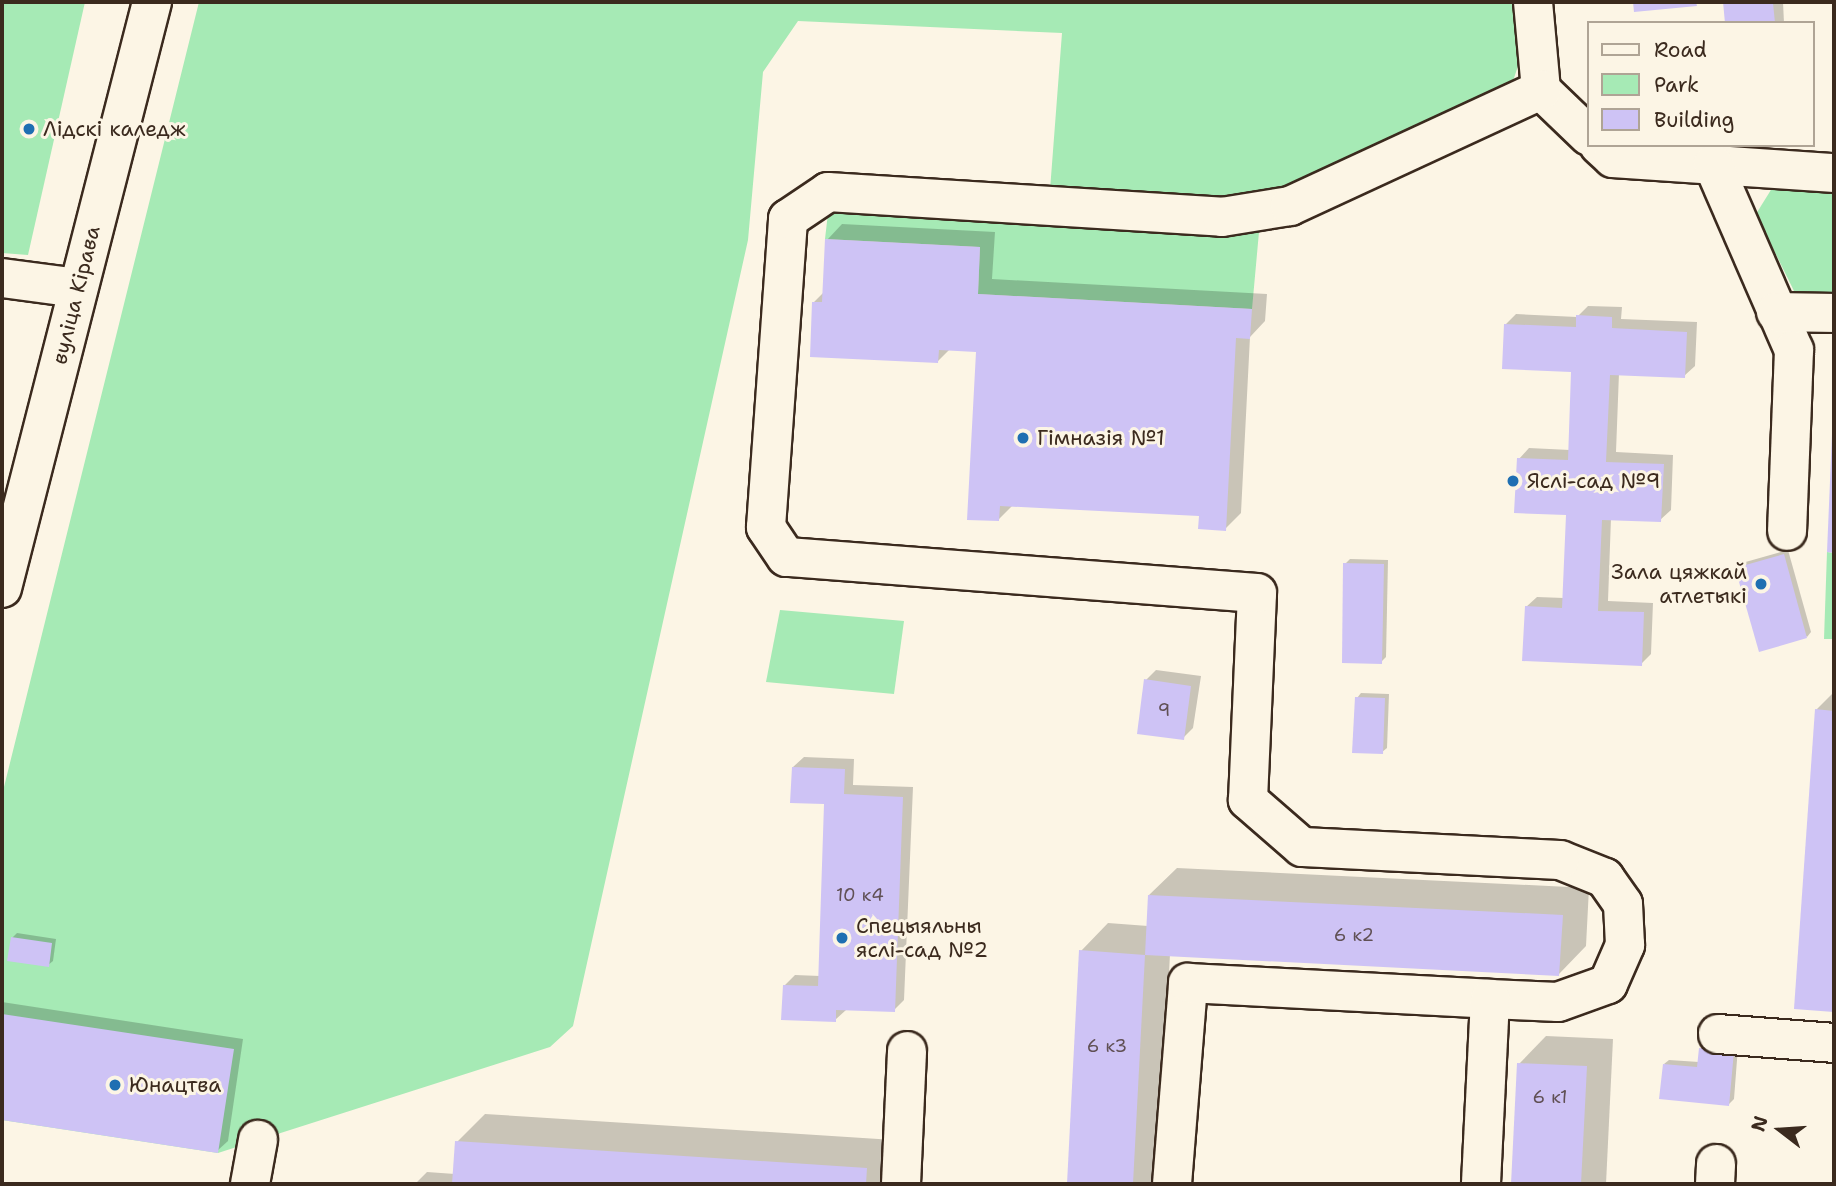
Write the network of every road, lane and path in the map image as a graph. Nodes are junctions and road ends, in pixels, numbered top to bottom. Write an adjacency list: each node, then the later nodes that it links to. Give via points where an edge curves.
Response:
1 (152, 2): 9 (street, вуліца Кірава)
2 (1533, 2): 3 (street)
3 (1541, 90): 4 (street); 14 (street, via 1290,206 1222,216 828,192 788,219 766,527 786,557 1257,593 1248,800 1302,847 1560,860 1605,878 1623,904 1625,946 1608,984 1558,1002)
4 (1588, 135)
5 (1601, 147): 6 (street, via 1613,158)
6 (1713, 164): 7 (street); 10 (street)
7 (1834, 173)
8 (2, 278): 9 (street)
9 (78, 288): 13 (street, вуліца Кірава)
10 (1776, 312): 11 (street); 12 (street, via 1794,350)
11 (1834, 313)
12 (1787, 531)
13 (2, 588)
14 (1490, 999): 21 (street, via 1188,983); 22 (street)
15 (1718, 1034): 16 (street)
16 (1834, 1042)
17 (907, 1051): 20 (street)
18 (258, 1140): 19 (street)
19 (250, 1184)
20 (901, 1184)
21 (1172, 1184)
22 (1481, 1184)

